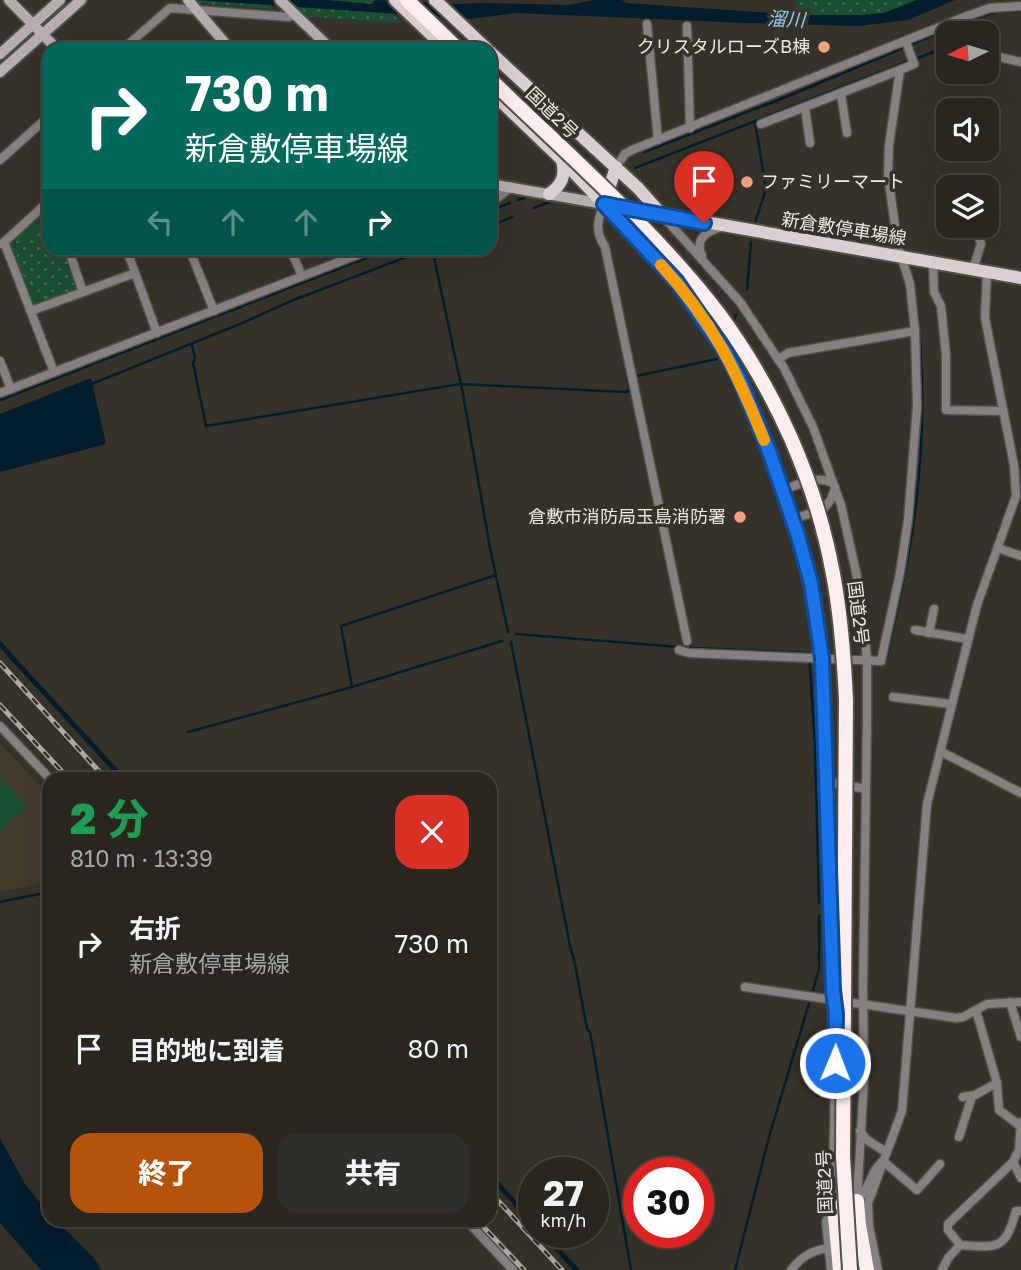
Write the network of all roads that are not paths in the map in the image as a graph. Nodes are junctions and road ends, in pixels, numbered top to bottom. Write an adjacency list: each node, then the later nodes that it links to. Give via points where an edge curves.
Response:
1 (9, 0): 11 (street)
2 (60, 0): 11 (street)
3 (81, 0): 14 (street)
4 (280, 0): 10 (street)
5 (395, 0): 19 (main road)
6 (407, 0): 20 (highway)
7 (435, 0): 21 (main road)
8 (191, 4): 10 (street); 16 (street, via 170,8); 17 (street)
9 (1021, 6): 22 (street, via 990,8)
10 (296, 15): 18 (street)
11 (33, 24): 14 (street); 23 (street)
12 (647, 24): 39 (street)
13 (687, 26): 36 (street)
14 (43, 34): 15 (street); 28 (street)
15 (50, 42)
16 (131, 42)
17 (224, 42)
18 (324, 42)
19 (439, 42)
20 (451, 42)
21 (480, 42)
22 (909, 51): 27 (street, via 914,64); 36 (street)
23 (0, 54)
24 (999, 57): 26 (street)
25 (497, 58): 33 (main road)
26 (1021, 62)
27 (902, 69): 30 (street); 59 (street, via 887,161)
28 (0, 72)
29 (497, 86): 126 (highway, 国道2号, bridge, via 676,262 719,315 772,398 815,505 834,574 846,700 843,1157)
30 (841, 94): 32 (street); 37 (street)
31 (497, 98): 38 (main road)
32 (804, 108): 35 (street); 40 (street)
33 (557, 115): 38 (main road); 43 (main road)
34 (42, 122): 41 (street)
35 (761, 124)
36 (690, 128): 39 (street)
37 (847, 132)
38 (537, 135): 42 (main road)
39 (658, 140): 43 (street, via 625,154)
40 (810, 143)
41 (0, 160)
42 (562, 160): 46 (main road, via 562,182); 48 (main road)
43 (616, 167): 48 (main road); 50 (main road)
44 (497, 185): 45 (street)
45 (511, 187): 46 (street); 47 (street)
46 (549, 194): 48 (street)
47 (497, 198)
48 (604, 204): 50 (main road, 新倉敷停車場線); 80 (street, via 677,282 715,334 740,380); 88 (street, via 598,236 605,247)
49 (42, 207): 53 (street)
50 (662, 215): 51 (main road, 新倉敷停車場線); 60 (street)
51 (725, 227): 59 (main road, 新倉敷停車場線); 60 (street, via 704,235 699,251)
52 (979, 238): 62 (street)
53 (2, 244): 68 (street)
54 (71, 256): 67 (street)
55 (129, 256): 64 (street)
56 (191, 256): 69 (street)
57 (293, 256): 65 (street)
58 (345, 256): 65 (street)
59 (902, 256): 61 (main road, 新倉敷停車場線); 70 (street)
60 (702, 257): 72 (street)
61 (933, 262): 62 (main road, 新倉敷停車場線); 77 (street, via 946,355 946,410)
62 (973, 269): 63 (main road, 新倉敷停車場線)
63 (987, 271): 66 (main road, 新倉敷停車場線); 77 (street, via 985,318)
64 (135, 273): 67 (street); 71 (street)
65 (302, 276): 69 (street)
66 (1021, 278)
67 (83, 292): 68 (street)
68 (31, 311): 74 (street)
69 (214, 311): 71 (street)
70 (915, 331): 72 (street, via 788,353); 91 (street, via 917,407 908,520 881,661)
71 (157, 333): 74 (street)
72 (779, 359): 79 (street)
73 (0, 361): 75 (street)
74 (54, 372): 75 (street)
75 (11, 389): 76 (street)
76 (0, 393)
77 (1002, 411): 78 (street)
78 (1017, 464): 82 (street, via 1016,496)
79 (835, 486): 80 (street, via 816,479); 81 (street, via 828,507); 91 (street, via 860,590)
80 (783, 490): 81 (street)
81 (793, 519): 90 (street, via 811,583)
82 (998, 548): 83 (street); 87 (street)
83 (1021, 556)
84 (934, 609): 86 (street)
85 (915, 630): 86 (street)
86 (929, 633): 87 (street)
87 (967, 639): 93 (street)
88 (687, 641)
89 (679, 650): 90 (street)
90 (814, 658): 91 (street); 97 (street)
91 (867, 659): 98 (street)
92 (893, 697): 93 (street)
93 (951, 704): 95 (street)
94 (0, 726): 96 (street)
95 (940, 751): 99 (street); 105 (street, via 923,835)
96 (43, 772)
97 (827, 782): 98 (street); 101 (street)
98 (866, 789): 104 (street)
99 (1021, 793)
100 (745, 987): 101 (street)
101 (834, 999): 104 (street); 117 (street)
102 (1010, 1002): 103 (street); 106 (street); 107 (street)
103 (1021, 1002)
104 (864, 1004): 105 (street); 110 (street)
105 (910, 1010): 106 (street, via 956,1018); 112 (street, via 902,1111)
106 (976, 1010): 108 (street)
107 (1021, 1037)
108 (997, 1083): 109 (street, via 999,1110); 111 (street, via 967,1096)
109 (1020, 1123): 113 (street)
110 (860, 1130): 112 (street); 116 (street)
111 (959, 1137)
112 (885, 1157): 114 (street, via 917,1189); 116 (street); 128 (street, via 868,1211)
113 (1013, 1162): 115 (street); 120 (street, via 948,1224)
114 (940, 1164)
115 (1021, 1178)
116 (857, 1201): 117 (street); 127 (highway)
117 (834, 1206): 121 (street, via 826,1222); 125 (highway)
118 (1021, 1211): 120 (street, via 1016,1211 1008,1238 1000,1244)
119 (473, 1227): 122 (street)
120 (960, 1245): 129 (street)
121 (829, 1248): 123 (street, via 798,1260); 124 (street)
122 (513, 1270)
123 (791, 1270)
124 (831, 1270)
125 (840, 1270)
126 (850, 1270)
127 (867, 1270)
128 (878, 1270)
129 (942, 1270)

